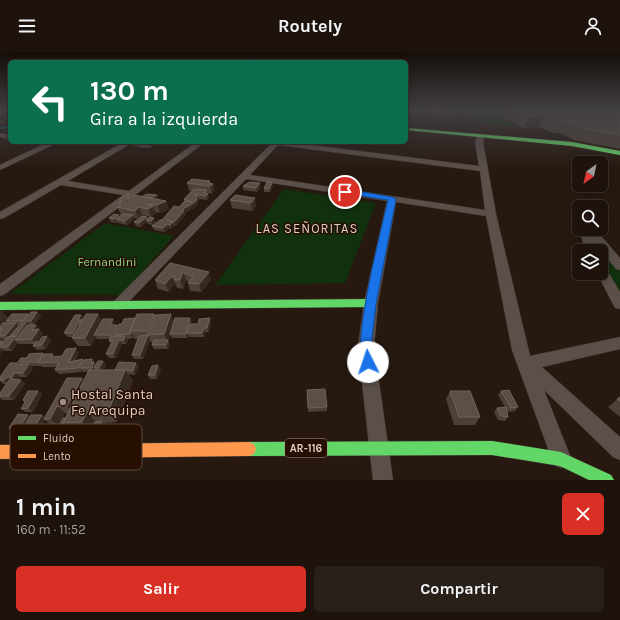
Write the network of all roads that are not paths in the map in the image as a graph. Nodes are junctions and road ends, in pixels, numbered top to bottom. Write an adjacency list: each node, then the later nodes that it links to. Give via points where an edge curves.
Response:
1 (408, 130): 2 (street)
2 (480, 137): 8 (street, via 572,144); 10 (street)
3 (48, 144): 9 (street)
4 (126, 144): 12 (street)
5 (198, 144): 13 (street)
6 (272, 144): 11 (street)
7 (289, 144): 10 (street)
8 (620, 153)
9 (0, 168)
10 (483, 169): 15 (street)
11 (243, 176): 14 (street); 23 (street)
12 (60, 182): 13 (street); 16 (street)
13 (130, 194): 20 (street)
14 (392, 199): 15 (street); 21 (street)
15 (491, 214): 26 (street, via 520,350)
16 (0, 216)
17 (595, 236): 18 (street)
18 (620, 266)
19 (607, 280): 22 (street)
20 (0, 291)
21 (371, 304): 23 (street); 27 (street, via 366,347)
22 (620, 304)
23 (117, 305): 24 (street)
24 (0, 306)
25 (620, 343): 26 (street)
26 (526, 364): 28 (street); 32 (street)
27 (379, 448): 29 (street, AR-116); 32 (street, AR-116, via 492,448); 33 (street)
28 (620, 450)
29 (142, 451)
30 (0, 452): 31 (street, AR-116)
31 (10, 452)
32 (561, 459): 34 (street, AR-116)
33 (383, 480)
34 (606, 480)

